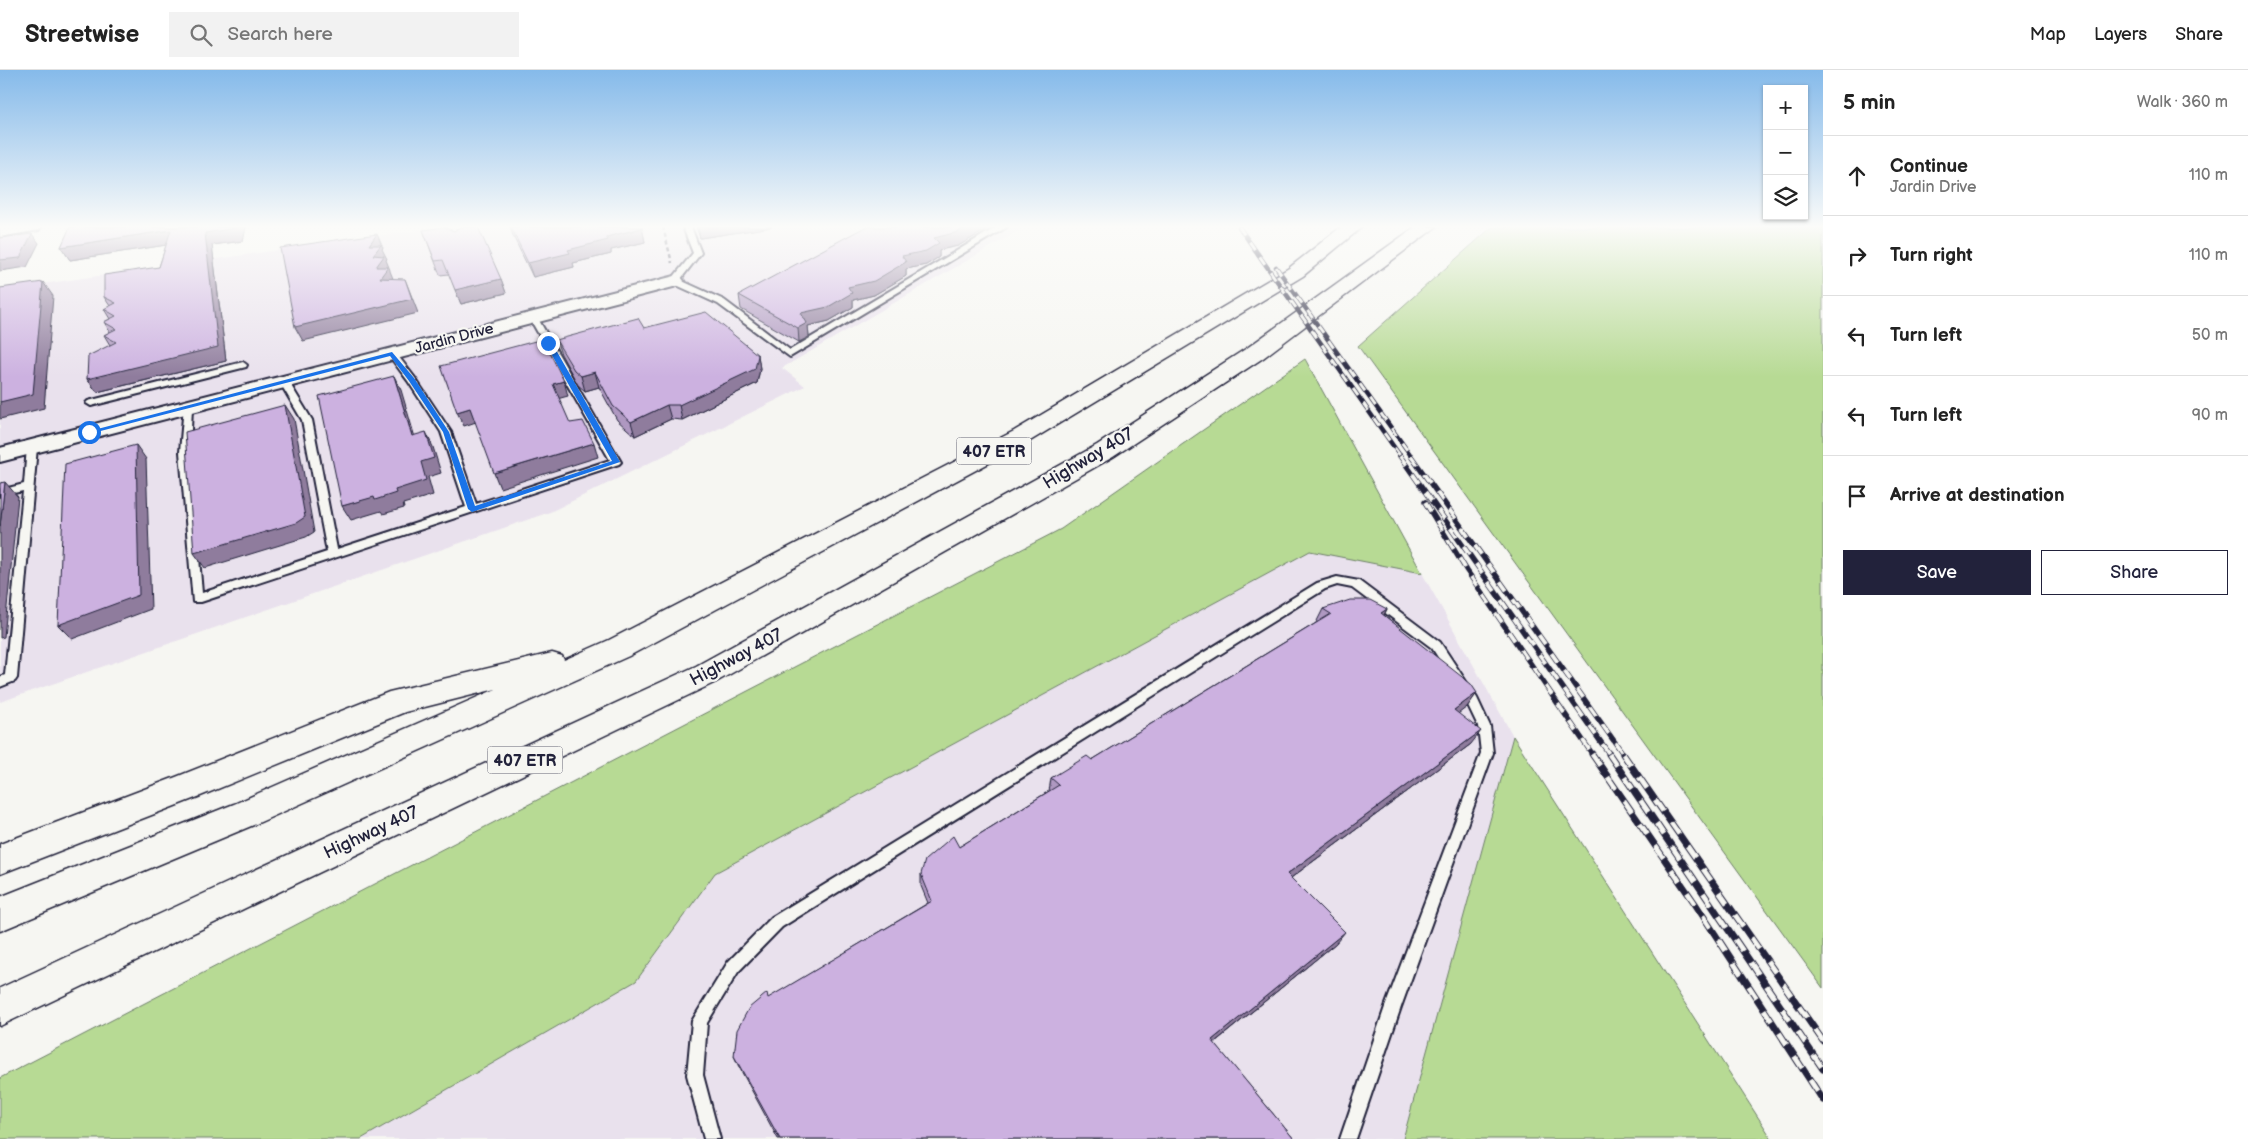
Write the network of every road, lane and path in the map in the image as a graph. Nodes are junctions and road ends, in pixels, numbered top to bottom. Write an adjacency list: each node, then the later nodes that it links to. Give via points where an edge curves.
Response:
1 (674, 277): 6 (path)
2 (678, 277): 6 (lane)
3 (919, 277): 6 (lane, via 790,354 720,302)
4 (1288, 277): 19 (highway, 407 ETR, via 1022,436)
5 (1359, 277): 23 (highway, Highway 407 / 407 ETR, via 1255,353 1105,451 706,674)
6 (675, 281): 7 (street, Jardin Drive)
7 (533, 317): 8 (street, Jardin Drive); 17 (lane, via 616,462)
8 (392, 354): 10 (street, Jardin Drive); 17 (lane, via 446,432)
9 (243, 365): 11 (lane)
10 (284, 382): 12 (street, Jardin Drive); 18 (lane, via 307,420)
11 (91, 403)
12 (187, 407): 13 (street, Jardin Drive); 18 (lane, via 185,452 197,599)
13 (32, 447): 14 (street, Jardin Drive); 15 (lane)
14 (0, 455)
15 (28, 486): 16 (lane); 20 (lane, via 11,678)
16 (0, 493)
17 (472, 509): 18 (lane)
18 (333, 555)
19 (619, 648): 21 (highway, via 400,701); 22 (highway, 407 ETR, via 245,814)
20 (0, 682)
21 (0, 859)
22 (0, 914)
23 (0, 1007)
24 (712, 1139): 25 (lane, via 695,1075 700,1021 733,967 777,922 1321,586 1337,581 1355,584 1436,645 1471,698 1484,726 1487,753)
25 (1348, 1139)

